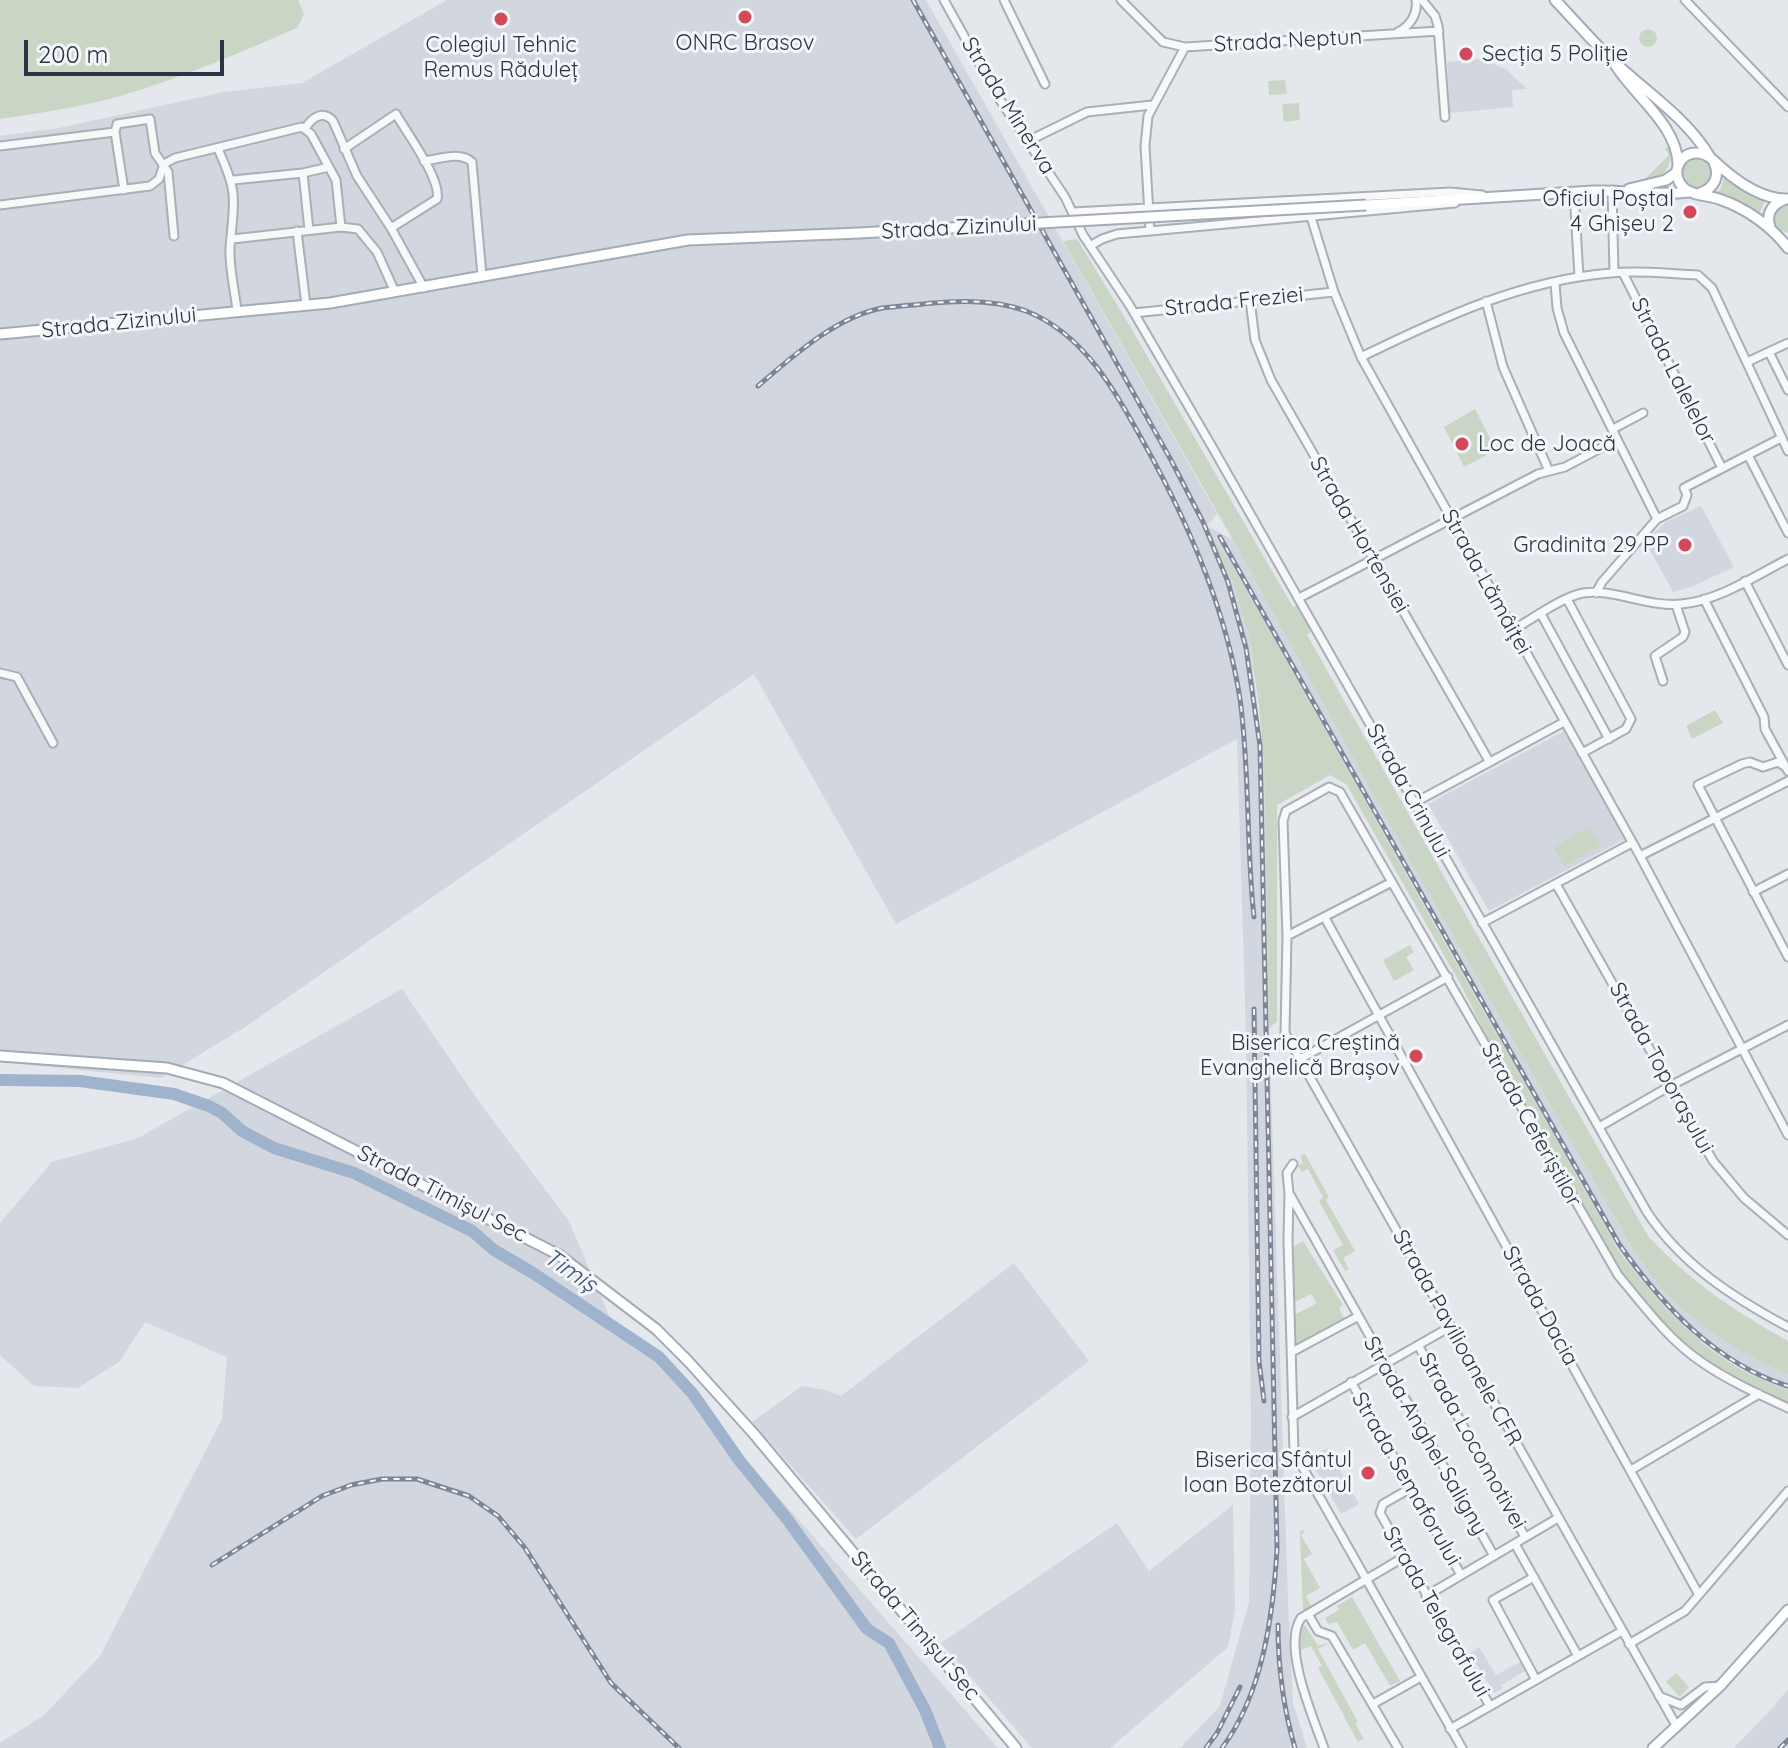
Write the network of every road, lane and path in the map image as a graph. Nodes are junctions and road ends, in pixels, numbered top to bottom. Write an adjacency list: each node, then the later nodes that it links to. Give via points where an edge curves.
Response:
1 (944, 0): 17 (street, Strada Minerva)
2 (1004, 0): 11 (street)
3 (1121, 0): 9 (street, Strada Neptun, via 1163,42)
4 (1419, 0): 7 (street, via 1435,16); 8 (street, Strada Neptun, via 1408,25)
5 (1555, 0): 10 (main road)
6 (1685, 0): 13 (street)
7 (1439, 31): 8 (street, Strada Neptun); 14 (street)
8 (1392, 35): 9 (street, Strada Neptun)
9 (1185, 47): 12 (street, Strada Neptun)
10 (1612, 60): 21 (main road, via 1697,138); 25 (main road, via 1672,138)
11 (1045, 84)
12 (1152, 105): 17 (street, via 1087,112); 36 (street, via 1146,129)
13 (1788, 107)
14 (1445, 117)
15 (306, 127): 19 (street); 20 (street, via 326,115); 24 (street)
16 (115, 132): 18 (street); 23 (street, via 124,121 150,119 155,153); 28 (street)
17 (1026, 142): 37 (street, Strada Minerva)
18 (0, 146)
19 (218, 149): 23 (street); 27 (street)
20 (344, 149): 22 (street, via 396,114); 41 (street)
21 (1712, 160): 25 (main road, via 1695,153 1685,156); 32 (main road, via 1714,184 1707,191); 34 (main road, via 1749,186)
22 (424, 161): 41 (street, via 437,186 437,199); 51 (street, via 459,156 472,162)
23 (164, 164): 28 (street, via 155,183); 45 (street)
24 (329, 167): 26 (street); 39 (street, via 337,185)
25 (1678, 168): 30 (main road, Strada Zizinului, via 1666,180); 32 (main road, via 1679,183)
26 (303, 173): 27 (street); 42 (street)
27 (233, 180): 47 (street)
28 (124, 190): 35 (street)
29 (1612, 190): 30 (main road, Strada Zizinului); 31 (main road, Strada Zizinului); 50 (street)
30 (1626, 190): 32 (main road, Strada Zizinului)
31 (1574, 192): 33 (main road, Strada Zizinului); 52 (street)
32 (1693, 192): 40 (main road, via 1737,206)
33 (1498, 197): 36 (street, Strada Zizinului, via 1450,192); 38 (street, Strada Zizinului); 51 (main road, Strada Zizinului, bridge, via 688,240)
34 (1786, 200): 40 (main road, via 1771,209)
35 (0, 205)
36 (1148, 209): 37 (street, Strada Zizinului); 44 (street)
37 (1073, 212): 48 (street, Strada Crinului)
38 (1311, 217): 44 (street); 56 (street, Strada Lămâiței)
39 (341, 227): 42 (street); 55 (street, via 363,232)
40 (1770, 227): 46 (main road)
41 (391, 228): 54 (street)
42 (309, 230): 43 (street)
43 (297, 231): 47 (street); 59 (street)
44 (1150, 231): 48 (street, via 1108,236)
45 (174, 236)
46 (1784, 238): 49 (main road)
47 (232, 239): 60 (street)
48 (1090, 246): 61 (street, Strada Crinului)
49 (1788, 248)
50 (1619, 272): 52 (street); 66 (street, via 1698,275 1712,288); 74 (street, Strada Lalelelor)
51 (482, 276): 54 (main road, Strada Zizinului)
52 (1579, 277): 53 (street)
53 (1555, 283): 58 (street); 69 (street, via 1564,333)
54 (424, 288): 55 (main road, Strada Zizinului)
55 (395, 292): 59 (main road, Strada Zizinului)
56 (1334, 292): 57 (street, Strada Freziei); 65 (street, Strada Lămâiței)
57 (1250, 300): 61 (street, Strada Freziei); 81 (street, Strada Hortensiei, via 1255,340 1271,380)
58 (1486, 301): 65 (street); 75 (street, via 1503,367)
59 (306, 305): 60 (main road, Strada Zizinului)
60 (237, 311): 62 (main road, Strada Zizinului)
61 (1134, 313): 84 (street, Strada Crinului)
62 (0, 334)
63 (1788, 343): 64 (street)
64 (1769, 352): 66 (street); 67 (street)
65 (1361, 357): 76 (street, Strada Lămâiței)
66 (1747, 362): 71 (street)
67 (1788, 390)
68 (1643, 413): 69 (street)
69 (1613, 429): 70 (street)
70 (1616, 440): 75 (street); 77 (street)
71 (1785, 440): 72 (street); 73 (street, Strada Lalelelor)
72 (1788, 451)
73 (1748, 455): 74 (street, Strada Lalelelor); 78 (street, Strada Lalelelor)
74 (1722, 468): 77 (street, Strada Lalelelor, via 1684,488 1683,506)
75 (1549, 471): 76 (street)
76 (1451, 519): 81 (street); 89 (street, Strada Lămâiței)
77 (1657, 519): 83 (street)
78 (1786, 524): 79 (street, Strada Lalelelor)
79 (1788, 533)
80 (1788, 559): 82 (street)
81 (1373, 560): 84 (street); 97 (street, Strada Hortensiei)
82 (1745, 581): 86 (street); 90 (street)
83 (1596, 593): 85 (street); 87 (street)
84 (1299, 598): 101 (street, Strada Crinului)
85 (1567, 599): 88 (street); 94 (street, via 1630,715 1629,726)
86 (1704, 599): 87 (street); 98 (street)
87 (1676, 605): 92 (street, via 1685,632 1655,656)
88 (1541, 614): 89 (street); 94 (street)
89 (1513, 630): 93 (street, Strada Lămâiței)
90 (1788, 665)
91 (0, 673): 95 (street, via 17,677)
92 (1663, 681)
93 (1564, 722): 96 (street, Strada Lămâiței); 97 (street)
94 (1609, 739): 96 (street)
95 (53, 743)
96 (1582, 753): 103 (street, Strada Lămâiței)
97 (1489, 761): 101 (street)
98 (1787, 769): 102 (street, via 1778,762 1763,767 1746,763 1698,785)
99 (1788, 781): 102 (street)
100 (1334, 787): 106 (street, Strada Ceferiștilor); 111 (street, Strada Pavilioanele CFR, via 1284,814)
101 (1414, 803): 110 (street, Strada Crinului)
102 (1715, 818): 104 (street); 108 (street)
103 (1632, 843): 104 (street, Strada Lămâiței); 107 (street)
104 (1640, 856): 116 (street, Strada Lămâiței)
105 (1788, 874): 108 (street)
106 (1392, 882): 109 (street); 113 (street, Strada Ceferiștilor)
107 (1556, 884): 110 (street); 119 (street, Strada Toporașului)
108 (1753, 892): 112 (street)
109 (1325, 918): 111 (street); 114 (street, Strada Dacia)
110 (1482, 923): 120 (street, Strada Crinului)
111 (1287, 936): 118 (street, Strada Pavilioanele CFR, via 1284,1029)
112 (1788, 957)
113 (1448, 977): 114 (street); 132 (street, Strada Ceferiștilor, via 1618,1275 1697,1359)
114 (1380, 1017): 118 (street); 135 (street, Strada Dacia)
115 (1788, 1025): 116 (street)
116 (1742, 1048): 119 (street); 121 (street, Strada Lămâiței)
117 (0, 1056): 161 (main road, Strada Timișul Sec, via 167,1068 223,1083 559,1255 644,1319 688,1361)
118 (1300, 1059): 127 (street, Strada Pavilioanele CFR)
119 (1670, 1086): 120 (street); 124 (street, Strada Toporașului, via 1723,1174)
120 (1599, 1127): 126 (street, Strada Crinului, via 1647,1212 1675,1249 1729,1293)
121 (1788, 1135)
122 (1293, 1164): 123 (street, via 1287,1173)
123 (1289, 1193): 125 (street, Strada Anghel Saligny); 129 (street)
124 (1788, 1235)
125 (1357, 1317): 129 (street, Strada Anghel Saligny); 130 (street, Strada Anghel Saligny)
126 (1788, 1327)
127 (1447, 1329): 128 (street); 138 (street, Strada Pavilioanele CFR)
128 (1418, 1345): 130 (street); 139 (street, Strada Locomotivei)
129 (1292, 1352): 134 (street)
130 (1384, 1363): 131 (street); 141 (street, Strada Anghel Saligny)
131 (1351, 1382): 134 (street); 136 (street, Strada Semaforului)
132 (1759, 1394): 133 (street, Strada Ceferiștilor); 135 (street)
133 (1788, 1408)
134 (1292, 1417): 145 (street, via 1294,1452)
135 (1631, 1470): 146 (street, Strada Dacia)
136 (1411, 1488): 142 (street, Strada Telegrafului, via 1380,1509); 143 (street, Strada Semaforului)
137 (1788, 1491): 146 (street)
138 (1558, 1518): 139 (street); 150 (street, Strada Pavilioanele CFR)
139 (1525, 1537): 140 (street)
140 (1515, 1544): 141 (street); 144 (street)
141 (1494, 1556): 143 (street)
142 (1404, 1557): 145 (street); 147 (street, Strada Telegrafului)
143 (1461, 1575): 147 (street)
144 (1534, 1577): 152 (street); 154 (street, via 1493,1600)
145 (1365, 1581): 149 (street); 153 (street)
146 (1699, 1595): 151 (street, via 1685,1611)
147 (1426, 1596): 158 (street, Strada Telegrafului)
148 (1788, 1610): 155 (main road)
149 (1305, 1616): 157 (street, via 1318,1631 1332,1636); 162 (street, via 1294,1633)
150 (1622, 1631): 151 (street, Strada Pavilioanele CFR); 152 (street)
151 (1629, 1644): 156 (street, Strada Pavilioanele CFR)
152 (1578, 1656): 154 (street)
153 (1421, 1677): 157 (street); 160 (street)
154 (1536, 1680): 158 (street)
155 (1720, 1686): 156 (street, via 1705,1687 1681,1705); 159 (main road)
156 (1657, 1694): 159 (street, Strada Pavilioanele CFR)
157 (1373, 1704): 163 (street)
158 (1490, 1706): 160 (street)
159 (1677, 1727): 165 (main road)
160 (1450, 1729): 164 (street)
161 (1016, 1748)
162 (1324, 1748)
163 (1398, 1748)
164 (1462, 1748)
165 (1653, 1748)

